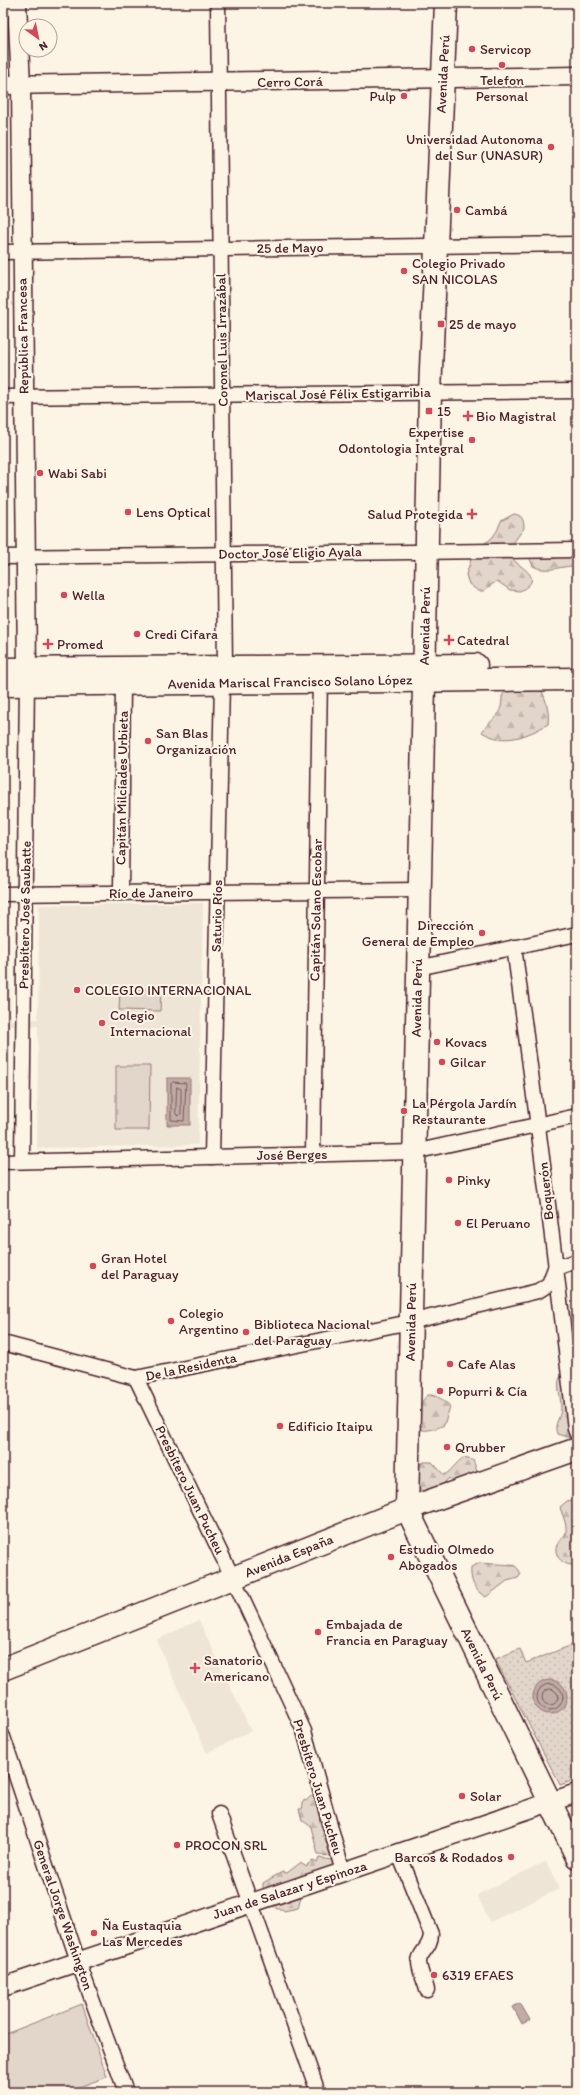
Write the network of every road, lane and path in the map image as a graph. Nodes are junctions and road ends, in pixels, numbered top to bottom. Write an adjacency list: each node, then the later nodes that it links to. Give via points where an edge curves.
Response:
1 (17, 3): 8 (street, República Francesa)
2 (218, 3): 6 (street, Coronel Luis Irrazábal)
3 (446, 3): 5 (main road, Avenida Perú)
4 (577, 76): 5 (street, Cerro Corá)
5 (442, 80): 6 (street, Cerro Corá); 10 (main road, Avenida Perú)
6 (219, 83): 8 (street, Cerro Corá); 11 (street, Coronel Luis Irrazábal)
7 (3, 85): 8 (street, Cerro Corá)
8 (21, 85): 13 (street, República Francesa)
9 (577, 244): 10 (street, 25 de Mayo)
10 (436, 245): 11 (street, 25 de Mayo); 15 (main road, Avenida Perú)
11 (220, 249): 13 (street, 25 de Mayo); 16 (street, Coronel Luis Irrazábal)
12 (3, 252): 13 (street, 25 de Mayo)
13 (22, 252): 18 (street, República Francesa)
14 (577, 391): 15 (street, Mariscal José Félix Estigarribia)
15 (430, 393): 16 (street, Mariscal José Félix Estigarribia); 20 (main road, Avenida Perú)
16 (222, 395): 18 (street, Mariscal José Félix Estigarribia); 21 (street, Coronel Luis Irrazábal)
17 (3, 397): 18 (street, Mariscal José Félix Estigarribia)
18 (24, 397): 22 (street, República Francesa)
19 (577, 550): 20 (street, Doctor José Eligio Ayala)
20 (426, 552): 21 (street, Doctor José Eligio Ayala); 26 (main road, Avenida Perú)
21 (224, 554): 22 (street, Doctor José Eligio Ayala); 27 (street, Coronel Luis Irrazábal)
22 (26, 556): 23 (street, Doctor José Eligio Ayala); 29 (street, República Francesa)
23 (3, 557)
24 (569, 664): 26 (main road)
25 (3, 669): 29 (main road, Avenida Mariscal Francisco Solano López)
26 (425, 674): 28 (main road); 30 (main road); 34 (main road, Avenida Perú)
27 (223, 675): 28 (main road, Avenida Mariscal Francisco Solano López); 28 (main road, Avenida Mariscal Francisco Solano López, via 250,682 276,675); 29 (main road, Avenida Mariscal Francisco Solano López); 31 (main road, via 108,677); 32 (main road, Avenida Mariscal Francisco Solano López); 36 (street, Saturio Ríos)
28 (320, 675): 35 (street, Capitán Solano Escobar)
29 (27, 677): 31 (main road, Avenida Mariscal Francisco Solano López); 33 (main road, Avenida Mariscal Francisco Solano López); 39 (street, Presbítero José Saubatte)
30 (577, 679)
31 (72, 684): 32 (main road, Avenida Mariscal Francisco Solano López)
32 (123, 684): 37 (street, Capitán Milcíades Urbieta)
33 (3, 685)
34 (419, 890): 35 (street, Río de Janeiro); 42 (main road, Avenida Perú)
35 (317, 891): 36 (street, Río de Janeiro); 46 (street, Capitán Solano Escobar)
36 (218, 892): 37 (street, Río de Janeiro); 47 (street, Saturio Ríos)
37 (121, 893): 39 (street, Río de Janeiro)
38 (3, 894): 39 (street, Río de Janeiro)
39 (25, 894): 48 (street, Presbítero José Saubatte)
40 (577, 934): 41 (street)
41 (514, 947): 42 (street); 44 (street, Boquerón)
42 (418, 968): 45 (main road, Avenida Perú)
43 (577, 1116): 44 (street, José Berges)
44 (539, 1125): 45 (street, José Berges); 51 (street, Boquerón)
45 (414, 1152): 46 (street, José Berges); 54 (main road, Avenida Perú)
46 (312, 1155): 47 (street, José Berges)
47 (212, 1157): 48 (street, José Berges)
48 (22, 1161): 49 (street, José Berges)
49 (3, 1162)
50 (577, 1261): 51 (street)
51 (555, 1268): 52 (street, via 549,1284); 53 (street, Boquerón)
52 (544, 1289): 53 (street, via 555,1290); 54 (street, De la Residenta)
53 (561, 1300): 57 (street, Boquerón)
54 (410, 1326): 56 (street, De la Residenta); 58 (main road, Avenida Perú)
55 (3, 1343): 56 (street, De la Residenta)
56 (136, 1378): 59 (street, Presbítero Juan Pucheu)
57 (575, 1446): 58 (main road, Avenida España)
58 (408, 1509): 59 (main road, Avenida España); 62 (main road, Avenida Perú)
59 (236, 1577): 60 (main road, Avenida España); 66 (street, Presbítero Juan Pucheu, via 304,1731)
60 (3, 1669)
61 (3, 1737): 68 (street, General Jorge Washington)
62 (555, 1802): 64 (street, Juan de Salazar y Espinoza); 65 (main road, Avenida Perú)
63 (219, 1814): 67 (street)
64 (399, 1854): 66 (street, Juan de Salazar y Espinoza); 70 (street, via 431,1934 431,1943 419,1962)
65 (577, 1857)
66 (343, 1872): 67 (street, Juan de Salazar y Espinoza)
67 (251, 1902): 68 (street, Juan de Salazar y Espinoza); 72 (street)
68 (78, 1961): 69 (street, Juan de Salazar y Espinoza); 71 (street, General Jorge Washington)
69 (3, 1987)
70 (427, 1990)
71 (126, 2092)
72 (318, 2092)

